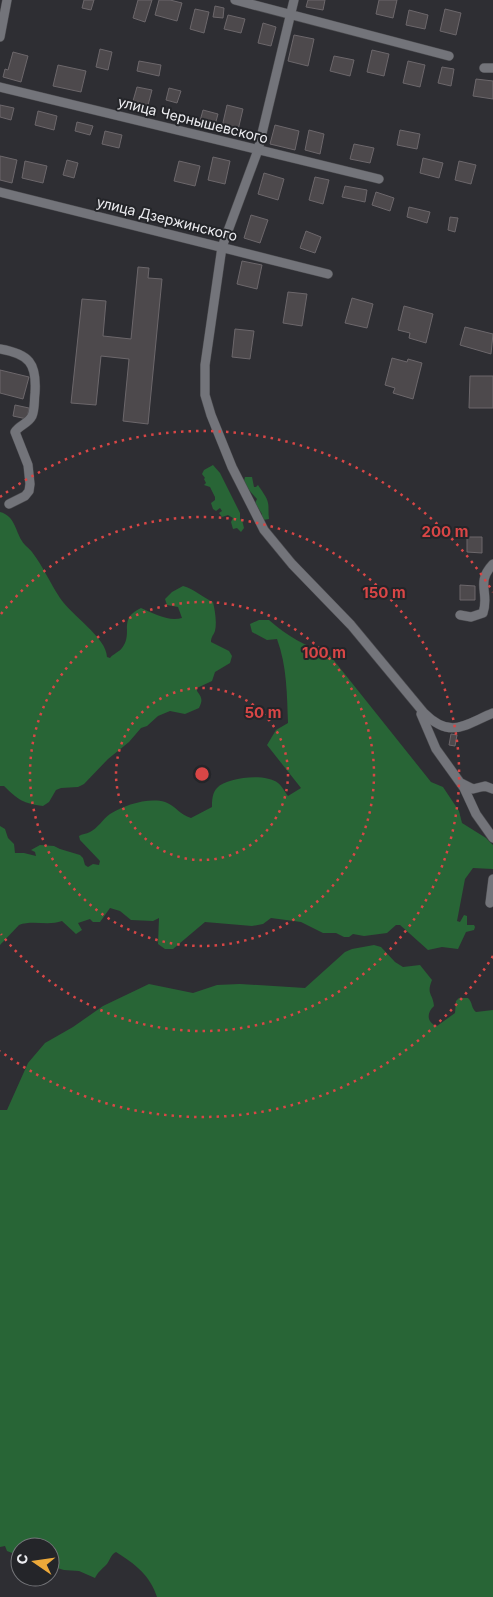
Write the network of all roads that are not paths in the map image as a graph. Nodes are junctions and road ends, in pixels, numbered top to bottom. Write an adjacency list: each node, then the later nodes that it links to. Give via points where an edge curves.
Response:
1 (7, 0): 5 (street)
2 (235, 0): 4 (street)
3 (294, 0): 4 (street)
4 (291, 16): 6 (street); 8 (street)
5 (0, 36)
6 (449, 56)
7 (0, 86): 8 (street, улица Чернышевского)
8 (258, 150): 9 (street, улица Чернышевского); 11 (street)
9 (380, 179)
10 (0, 192): 11 (street, улица Дзержинского)
11 (222, 247): 12 (street, улица Дзержинского); 17 (street, via 204,378 207,405 223,445 267,534 351,625)
12 (328, 274)
13 (0, 349): 14 (street, via 26,357 35,375 31,418 15,432 28,465 30,489 23,498)
14 (8, 504)
15 (493, 564): 16 (street, via 484,578 483,613 471,617)
16 (460, 615)
17 (412, 699): 18 (street, via 431,719 448,727 466,727); 19 (street, via 440,755)
18 (493, 713)
19 (461, 783): 20 (street, via 474,789 485,786); 21 (street, via 476,814)
20 (493, 789)
21 (493, 838)
22 (493, 879): 23 (street)
23 (490, 903)

